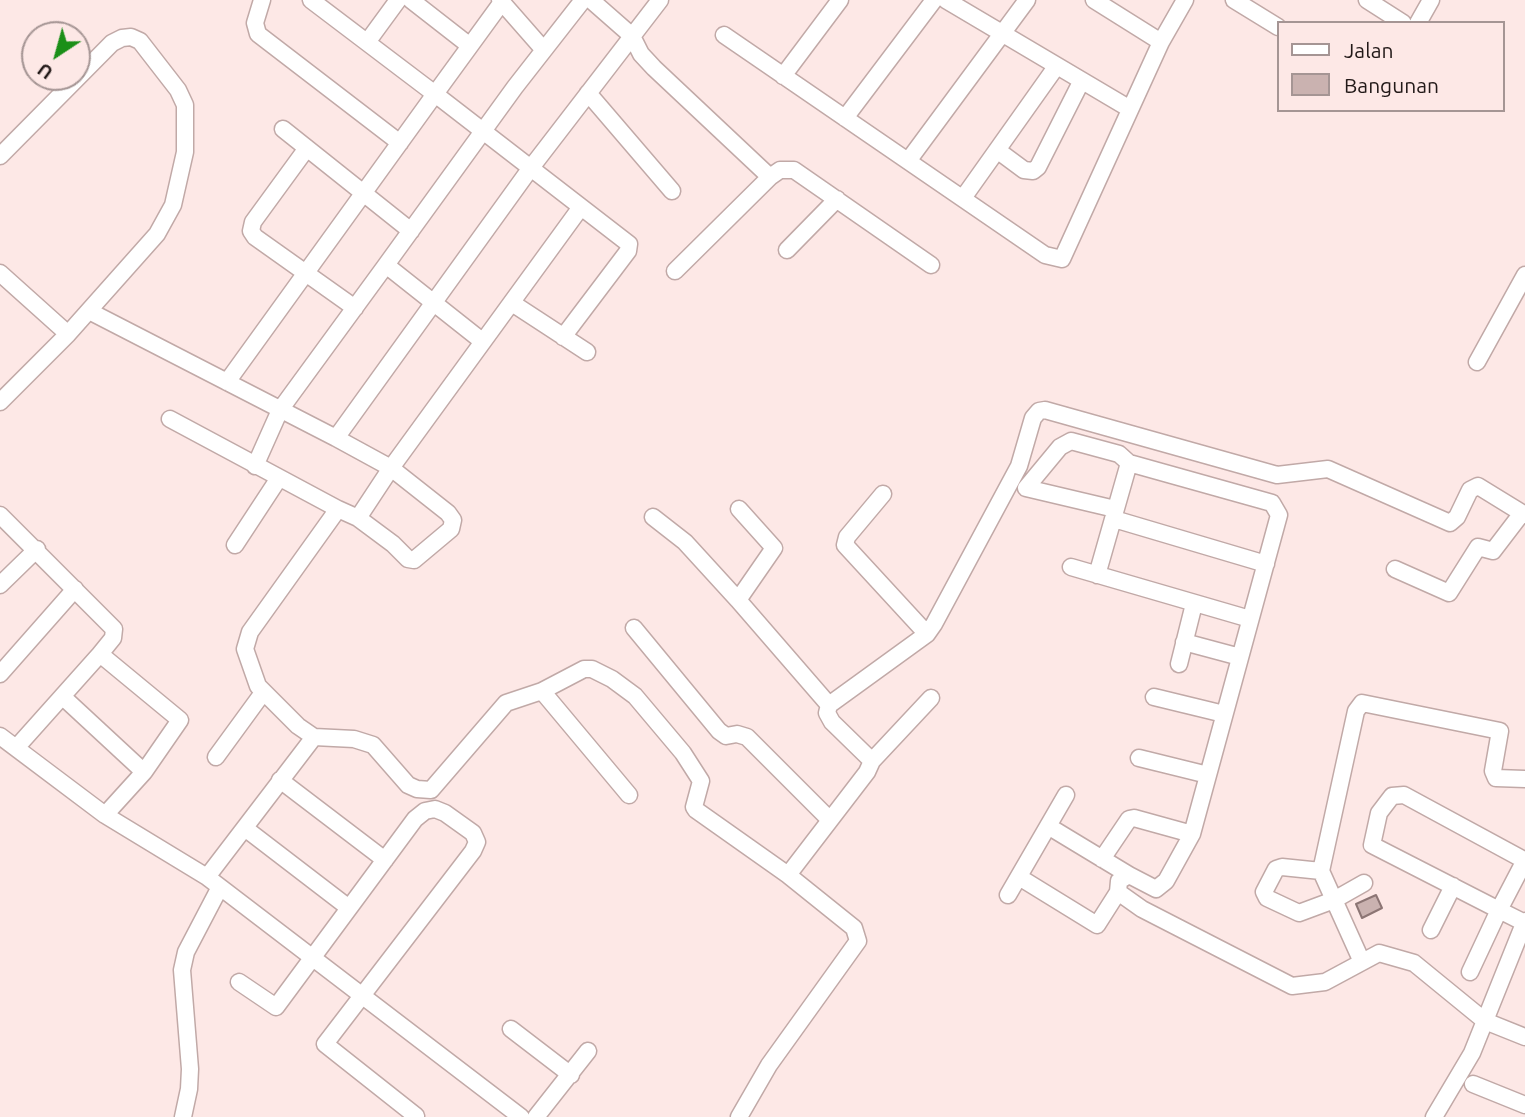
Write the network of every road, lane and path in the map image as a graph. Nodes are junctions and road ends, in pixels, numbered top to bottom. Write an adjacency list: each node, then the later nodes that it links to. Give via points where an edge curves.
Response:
1 (262, 0): 37 (street, via 255,23 258,34)
2 (311, 0): 24 (street)
3 (398, 0): 24 (street)
4 (411, 0): 26 (street)
5 (583, 0): 27 (street)
6 (591, 0): 22 (street)
7 (660, 0): 22 (street)
8 (840, 0): 29 (street)
9 (934, 0): 34 (street)
10 (946, 0): 23 (street)
11 (1027, 0): 23 (street)
12 (1094, 0): 25 (street)
13 (1185, 0): 25 (street)
14 (1234, 0): 20 (street)
15 (1367, 0): 18 (street)
16 (1431, 0): 19 (street)
17 (501, 1): 26 (street); 27 (street)
18 (1400, 21)
19 (1419, 21)
20 (1276, 26)
21 (723, 35): 29 (street)
22 (632, 36): 31 (street); 43 (street, via 640,54)
23 (1002, 36): 28 (street); 41 (street)
24 (368, 41): 32 (street)
25 (1161, 43): 33 (street)
26 (470, 47): 32 (street)
27 (543, 49): 36 (street)
28 (1056, 67): 30 (street); 39 (street)
29 (783, 76): 34 (street)
30 (1081, 82): 33 (street); 39 (street, via 1038,167 1024,170)
31 (588, 93): 42 (street); 44 (street)
32 (435, 94): 36 (street); 37 (street)
33 (1130, 109): 46 (street, via 1062,258 1045,254)
34 (845, 118): 41 (street)
35 (283, 129): 38 (street)
36 (482, 133): 42 (street); 49 (street)
37 (400, 143): 45 (street)
38 (307, 148): 45 (street); 53 (street, via 251,231)
39 (997, 150): 46 (street)
40 (0, 156): 60 (street, via 122,38 140,41 178,90 187,117 186,152 173,205 149,246)
41 (908, 161): 46 (street)
42 (530, 169): 48 (street); 58 (street)
43 (769, 177): 47 (street, via 780,170 794,170); 54 (street)
44 (671, 191)
45 (364, 193): 49 (street); 53 (street)
46 (963, 198)
47 (837, 200): 50 (street); 52 (street)
48 (581, 207): 57 (street); 62 (street, via 629,244)
49 (411, 231): 51 (street)
50 (787, 250)
51 (386, 265): 58 (street); 59 (street)
52 (932, 265)
53 (305, 271): 59 (street); 66 (street)
54 (675, 271)
55 (1525, 275): 65 (street)
56 (1, 276): 61 (street)
57 (512, 303): 62 (street); 63 (street)
58 (434, 305): 63 (street); 70 (street)
59 (355, 308): 68 (street)
60 (89, 310): 61 (street); 66 (street)
61 (68, 334): 67 (street)
62 (563, 337): 64 (street)
63 (482, 341): 73 (street)
64 (587, 352)
65 (1477, 362)
66 (227, 383): 68 (street)
67 (0, 402)
68 (280, 411): 70 (street); 72 (street)
69 (170, 419): 72 (street)
70 (336, 438): 73 (street)
71 (1129, 463): 79 (street); 79 (street, via 1119,453 1071,441 1060,447 1026,488); 85 (street, via 1272,503 1279,515)
72 (255, 466): 74 (street)
73 (391, 468): 82 (street); 82 (street, via 448,513 453,520 451,529 414,560)
74 (279, 478): 76 (street); 83 (street)
75 (883, 494): 95 (street, via 845,545)
76 (338, 509): 82 (street); 102 (street, via 250,632 245,649)
77 (739, 509): 91 (street, via 774,548)
78 (1523, 510): 87 (street, via 1493,551 1478,547 1449,593); 95 (street, via 1478,486 1470,490 1450,523 1328,469 1277,475 1040,411 1033,418 1019,466)
79 (1114, 514): 85 (street); 88 (street)
80 (0, 515): 84 (street)
81 (653, 517): 91 (street, via 685,542)
82 (358, 518)
83 (235, 545)
84 (37, 549): 89 (street); 90 (street)
85 (1266, 564): 93 (street)
86 (1071, 567): 88 (street)
87 (1395, 569)
88 (1097, 575): 92 (street)
89 (0, 585)
90 (75, 589): 97 (street, via 114,629 113,638); 100 (street)
91 (738, 600): 106 (street)
92 (1194, 604): 93 (street); 96 (street)
93 (1250, 619): 98 (street)
94 (634, 628): 120 (street, via 719,732 747,737)
95 (927, 634): 106 (street)
96 (1184, 642): 98 (street); 99 (street)
97 (100, 654): 103 (street); 113 (street, via 180,720)
98 (1240, 657): 107 (street)
99 (1178, 664)
100 (0, 674)
101 (542, 691): 108 (street, via 506,703 431,790 408,785 373,745); 118 (street); 127 (street, via 584,669 602,673 623,686 662,725 700,778 696,810)
102 (262, 694): 108 (street); 110 (street)
103 (63, 697): 109 (street); 113 (street)
104 (1154, 697): 107 (street)
105 (931, 698): 112 (street)
106 (829, 705): 112 (street, via 832,722)
107 (1224, 714): 114 (street)
108 (313, 737): 116 (street)
109 (5, 744): 119 (street)
110 (216, 757)
111 (1139, 758): 114 (street)
112 (872, 761): 120 (street)
113 (144, 772): 119 (street)
114 (1208, 775): 123 (street)
115 (1525, 779): 126 (street, via 1496,778 1493,771 1502,724 1362,703 1356,711)
116 (280, 780): 122 (street); 125 (street)
117 (1066, 794): 121 (street)
118 (629, 795)
119 (106, 815): 130 (street)
120 (830, 820): 127 (street)
121 (1048, 827): 124 (street); 129 (street)
122 (246, 829): 130 (street); 136 (street)
123 (1192, 834): 124 (street, via 1134,818 1125,822); 128 (street, via 1166,881 1156,889)
124 (1102, 859): 128 (street)
125 (385, 860): 136 (street); 144 (street, via 415,820 436,808 473,833 477,842)
126 (1321, 871): 135 (street); 135 (street, via 1276,869 1264,892 1267,898 1299,913)
127 (788, 875): 156 (street, via 854,928 858,942 769,1065)
128 (1129, 875): 133 (street, via 1119,881)
129 (1019, 877): 133 (street, via 1097,925); 134 (street)
130 (214, 882): 140 (street); 153 (street, via 182,970 190,1069)
131 (1364, 883): 135 (street)
132 (1453, 886): 137 (street); 137 (street, via 1372,845 1379,813 1392,796 1404,795 1522,859); 139 (street)
133 (1118, 892): 141 (street, via 1142,909 1292,986 1325,982)
134 (1008, 895)
135 (1334, 900): 141 (street)
136 (349, 908): 140 (street)
137 (1499, 910): 138 (street); 142 (street)
138 (1525, 922): 145 (street)
139 (1431, 930)
140 (312, 958): 143 (street, via 276,1007); 144 (street)
141 (1362, 962): 145 (street, via 1379,953 1414,963)
142 (1470, 972)
143 (239, 982)
144 (362, 995): 152 (street, via 325,1044); 154 (street)
145 (1485, 1021): 147 (street); 157 (street)
146 (511, 1029): 149 (street)
147 (1525, 1037)
148 (588, 1051): 149 (street)
149 (571, 1075): 155 (street)
150 (1474, 1084): 151 (street)
151 (1525, 1105)
152 (416, 1116)
153 (183, 1117)
154 (522, 1117)
155 (536, 1117)
156 (739, 1117)
157 (1434, 1117)

